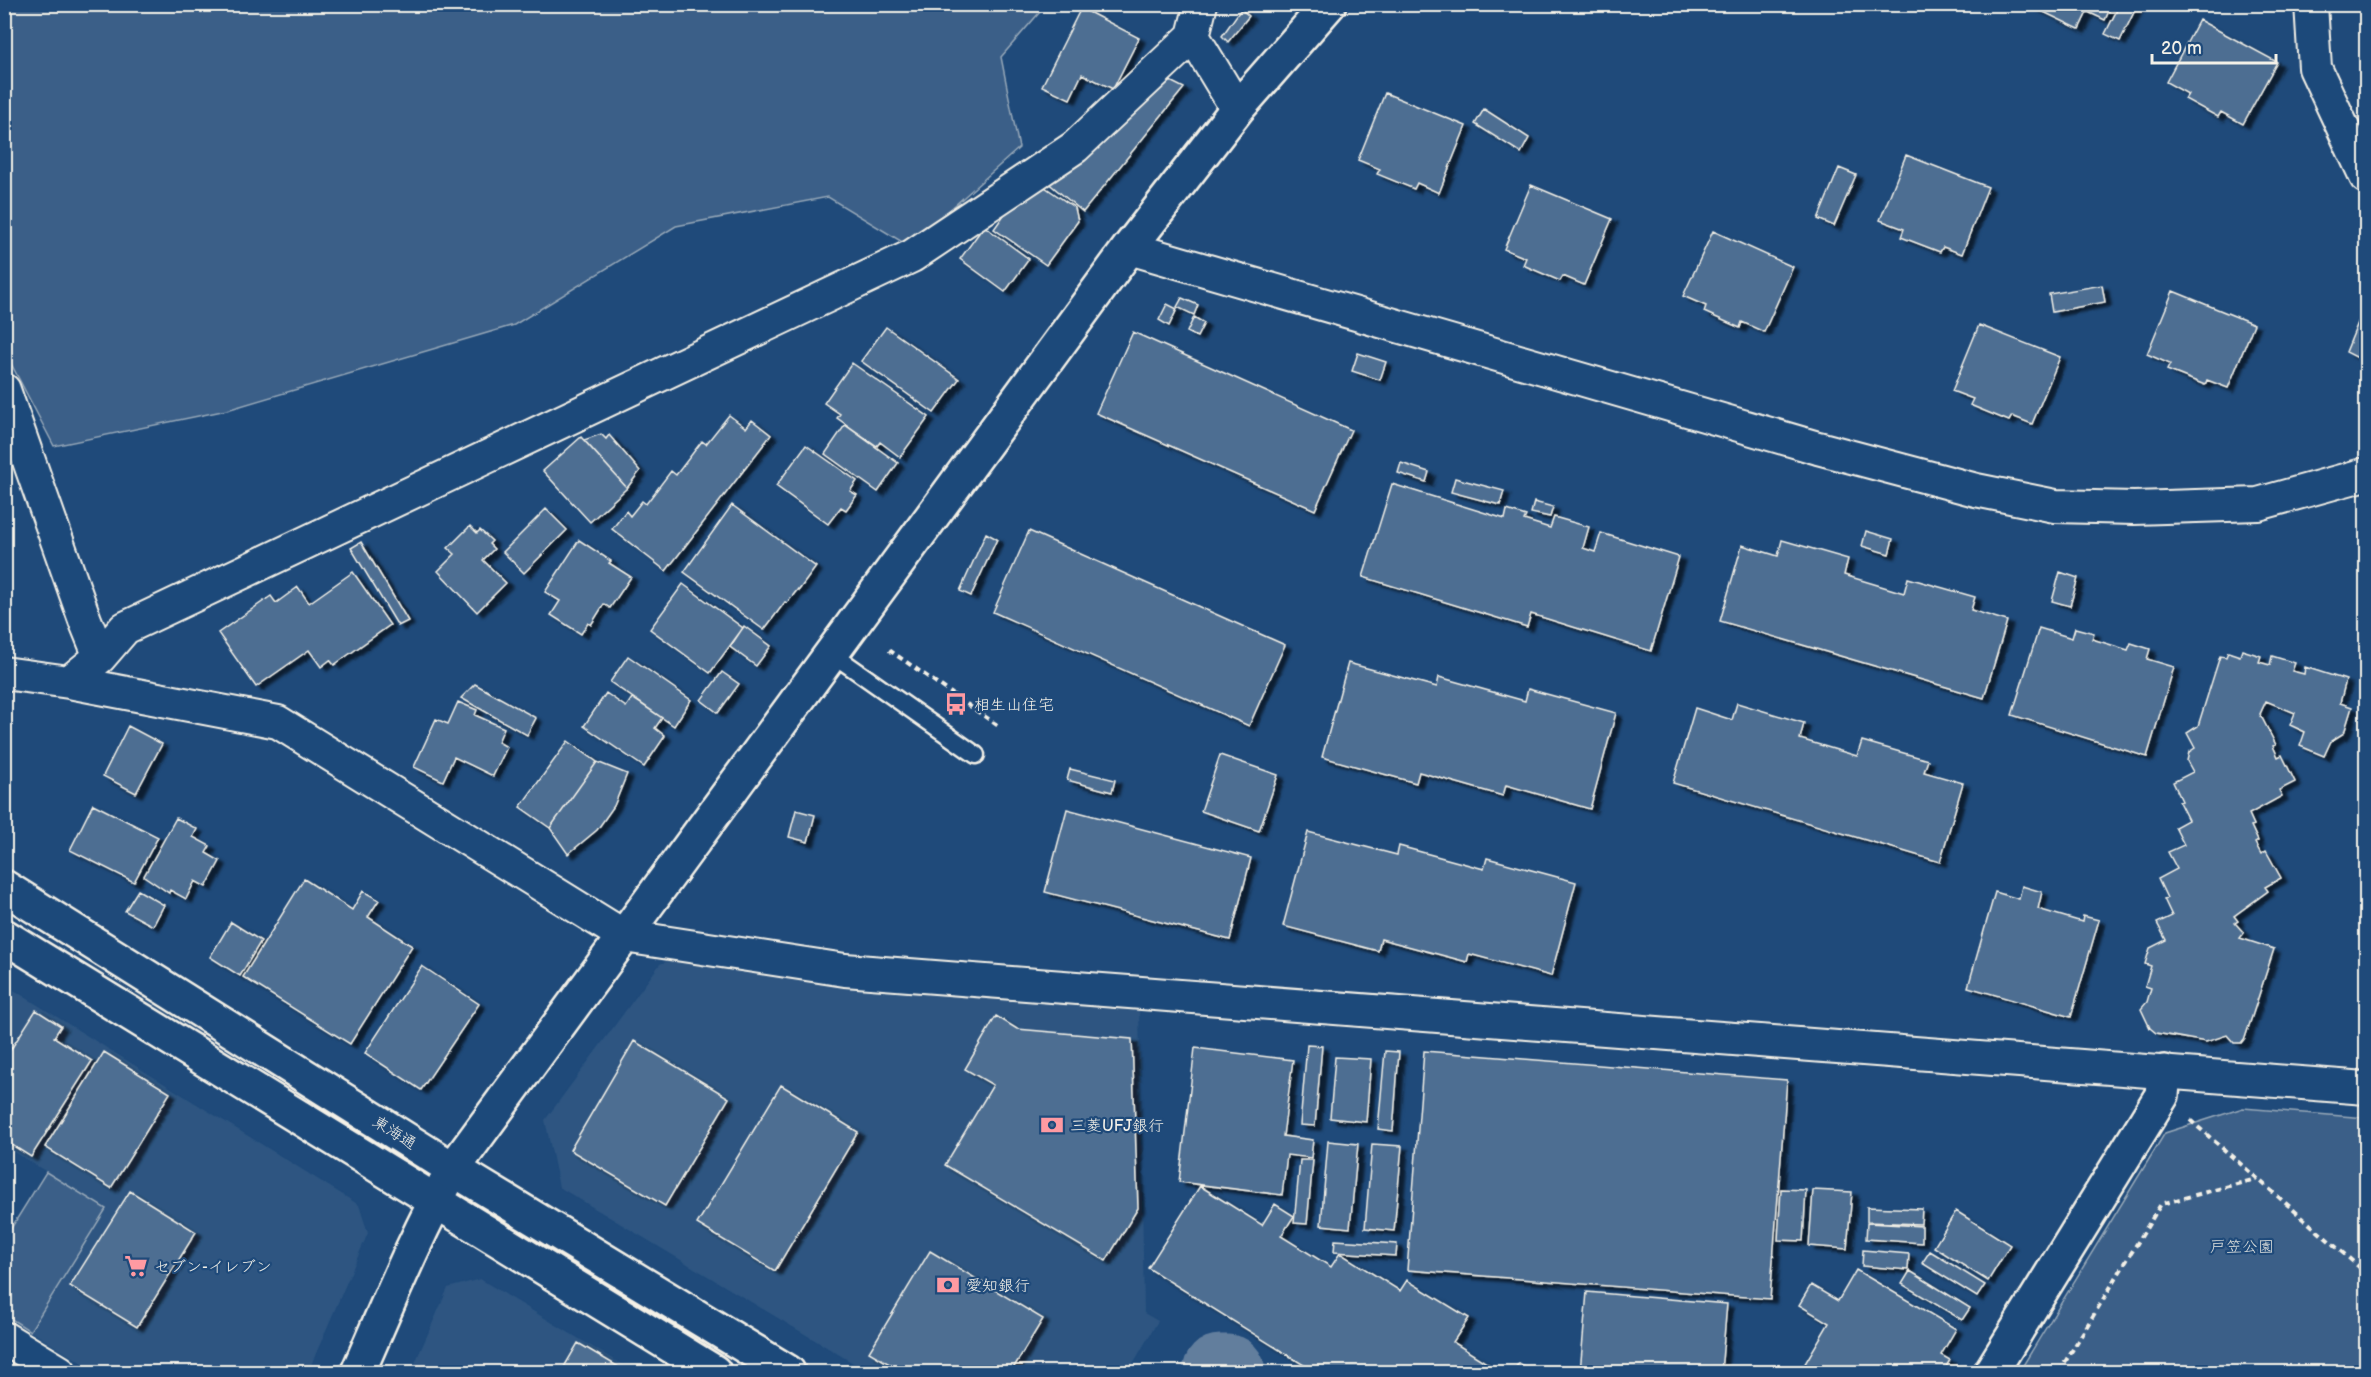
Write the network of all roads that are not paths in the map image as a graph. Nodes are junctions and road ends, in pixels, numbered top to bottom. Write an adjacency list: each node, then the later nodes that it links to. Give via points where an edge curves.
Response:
1 (1201, 4): 4 (street)
2 (1329, 4): 5 (street)
3 (2311, 4): 6 (street, via 2315,69)
4 (1193, 36): 5 (street); 11 (street, via 1075,147 912,256 125,628)
5 (1237, 109): 7 (street)
6 (2367, 177)
7 (1129, 248): 9 (street, via 1818,448 1976,490 2055,506 2258,504); 10 (street)
8 (4, 390): 11 (street)
9 (2367, 474)
10 (831, 653): 14 (lane); 17 (street)
11 (100, 657): 13 (street)
12 (4, 673): 13 (street)
13 (69, 682): 17 (street, via 278,722)
14 (976, 755)
15 (4, 887): 20 (street, 東海通)
16 (4, 936): 21 (street)
17 (624, 936): 18 (street, via 856,971); 20 (street)
18 (2163, 1083): 19 (street); 27 (street)
19 (2367, 1088)
20 (453, 1169): 21 (street); 26 (street, 東海通)
21 (435, 1201): 24 (street); 25 (street)
22 (4, 1338): 23 (street)
23 (60, 1372)
24 (358, 1372)
25 (714, 1372)
26 (788, 1372)
27 (1991, 1372)

